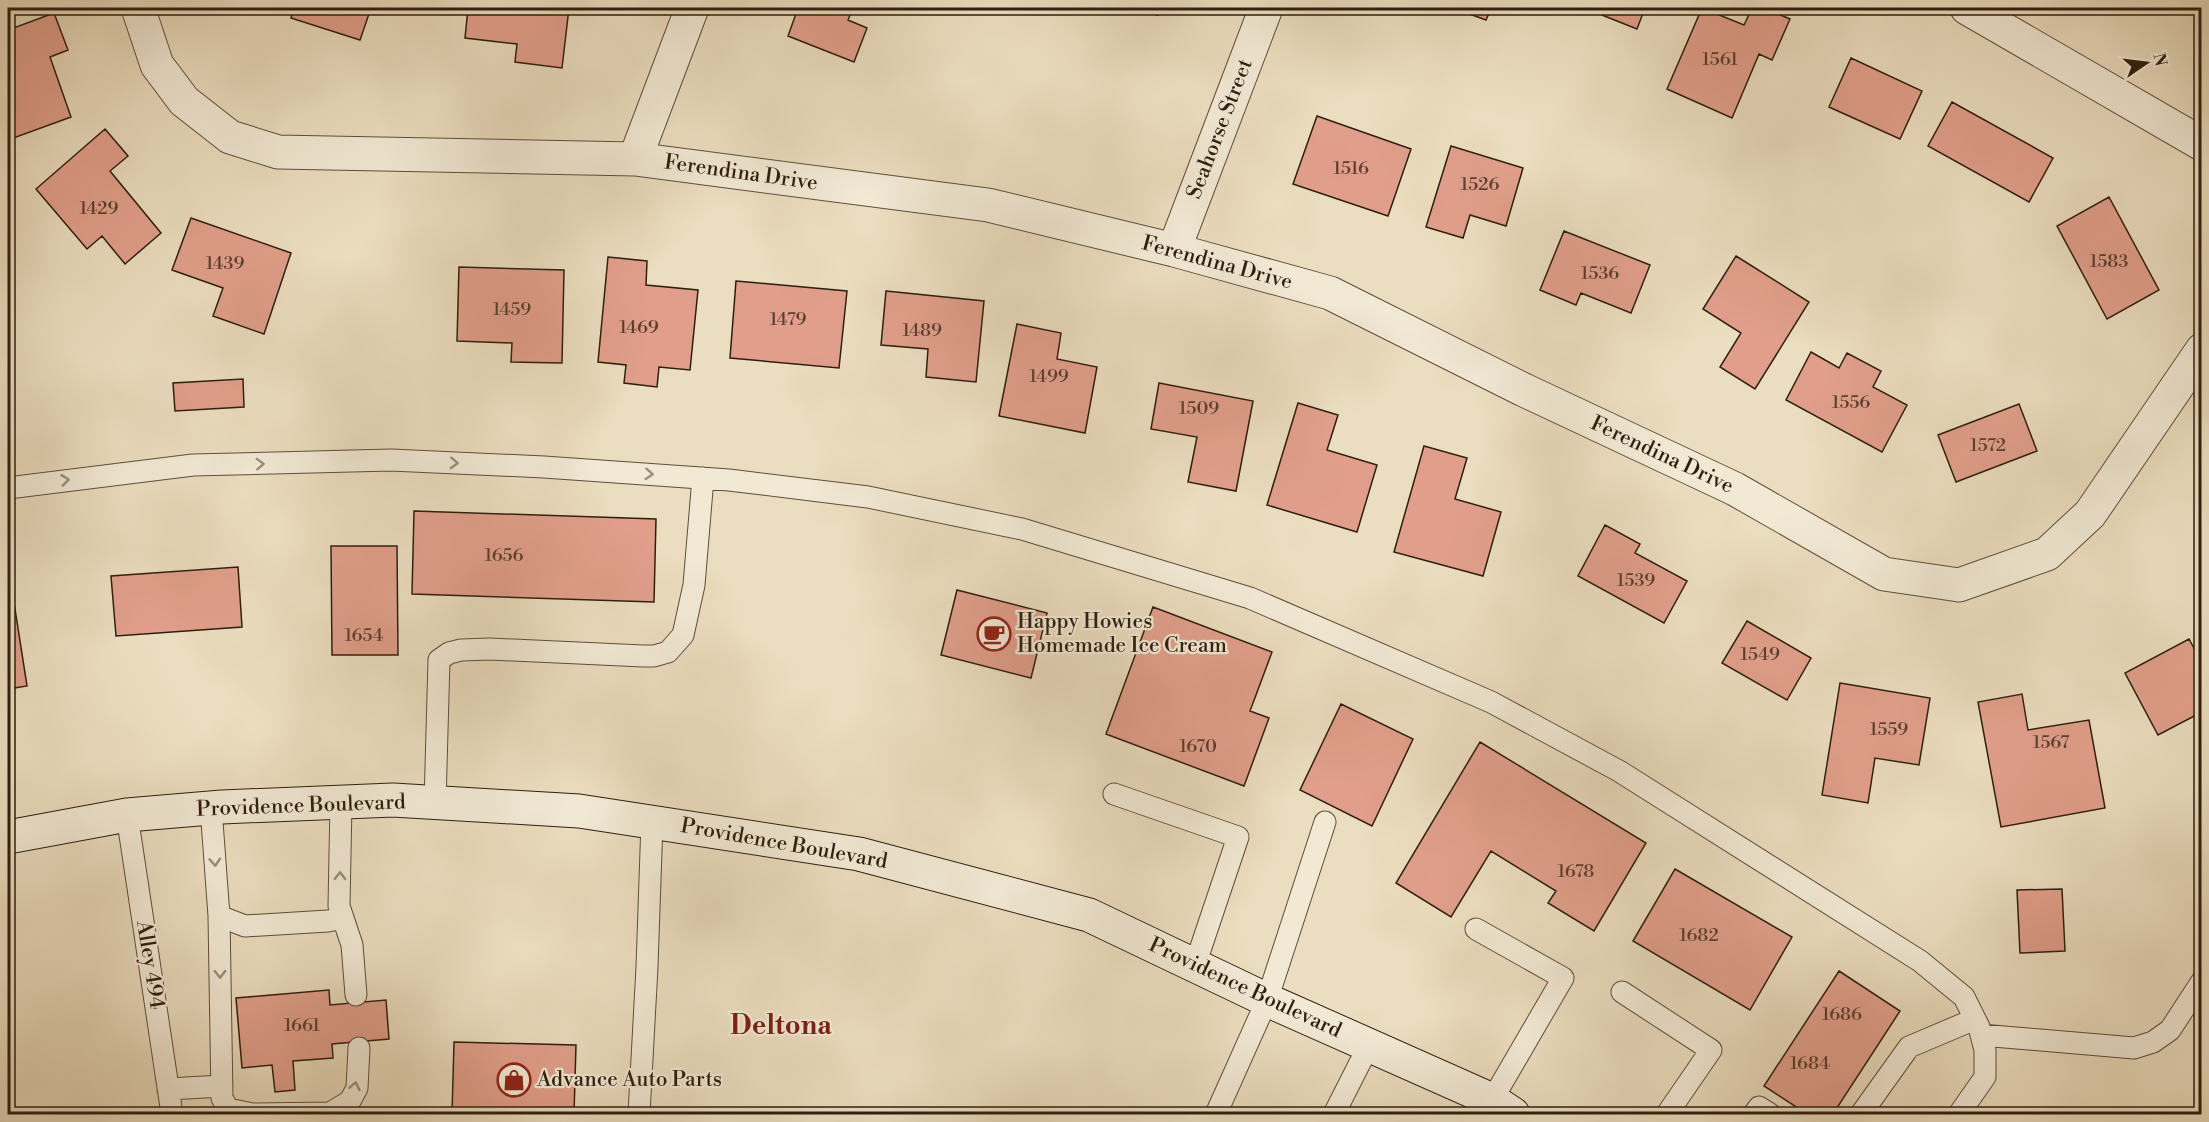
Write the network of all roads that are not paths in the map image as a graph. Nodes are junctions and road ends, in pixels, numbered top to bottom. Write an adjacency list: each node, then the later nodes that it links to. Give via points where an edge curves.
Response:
1 (138, 8): 6 (street, Ferendina Drive, via 157,65 184,101 230,137 278,152)
2 (692, 8): 6 (street)
3 (1266, 8): 7 (street, Seahorse Street)
4 (1967, 8): 5 (street)
5 (2202, 144)
6 (635, 159): 7 (street, Ferendina Drive, via 988,205)
7 (1174, 250): 8 (street, Ferendina Drive, via 1330,293 1735,489 1884,574 1959,585 2047,554 2090,514)
8 (2202, 350)
9 (703, 478): 10 (lane, one-way to 9, via 193,465 391,460); 13 (lane, via 694,585 683,635 668,652 643,656 461,650 439,660); 27 (lane, via 868,497 1022,529 1260,603 1491,702 1619,771 1920,961 1965,997)
10 (8, 488)
11 (1114, 794): 22 (lane, via 1238,837)
12 (341, 803): 13 (street, Providence Boulevard); 14 (street, Providence Boulevard); 20 (lane, one-way to 12)
13 (435, 803): 16 (street, Providence Boulevard, via 579,811)
14 (211, 808): 15 (street, Providence Boulevard); 19 (lane, one-way to 19)
15 (128, 815): 18 (street, Providence Boulevard); 31 (lane, Alley 494)
16 (652, 822): 22 (street, Providence Boulevard, via 859,854 894,863 1089,915); 34 (lane)
17 (1326, 822): 26 (lane)
18 (8, 837)
19 (219, 916): 20 (lane, via 245,926); 30 (lane, one-way to 30)
20 (342, 918): 25 (lane, via 352,945)
21 (1476, 929): 32 (lane, via 1563,978)
22 (1195, 965): 26 (street, Providence Boulevard)
23 (2202, 981): 27 (lane, via 2170,1030 2153,1042 2134,1048)
24 (1622, 992): 37 (lane, via 1711,1050)
25 (356, 995)
26 (1267, 1000): 28 (street, Providence Boulevard); 35 (lane)
27 (1978, 1027): 40 (lane, via 1909,1047); 41 (lane, via 1985,1050 1984,1077)
28 (1369, 1045): 32 (street, Providence Boulevard); 36 (lane)
29 (359, 1048): 30 (lane, one-way to 29, via 222,1098 228,1109 235,1112 330,1113 350,1101 357,1088)
30 (222, 1086): 31 (lane)
31 (168, 1089): 33 (lane, Alley 494)
32 (1502, 1107)
33 (172, 1114)
34 (639, 1114)
35 (1216, 1114)
36 (1334, 1114)
37 (1667, 1114)
38 (1754, 1114): 39 (lane, via 1759,1107)
39 (1770, 1114)
40 (1861, 1114)
41 (1959, 1114)

